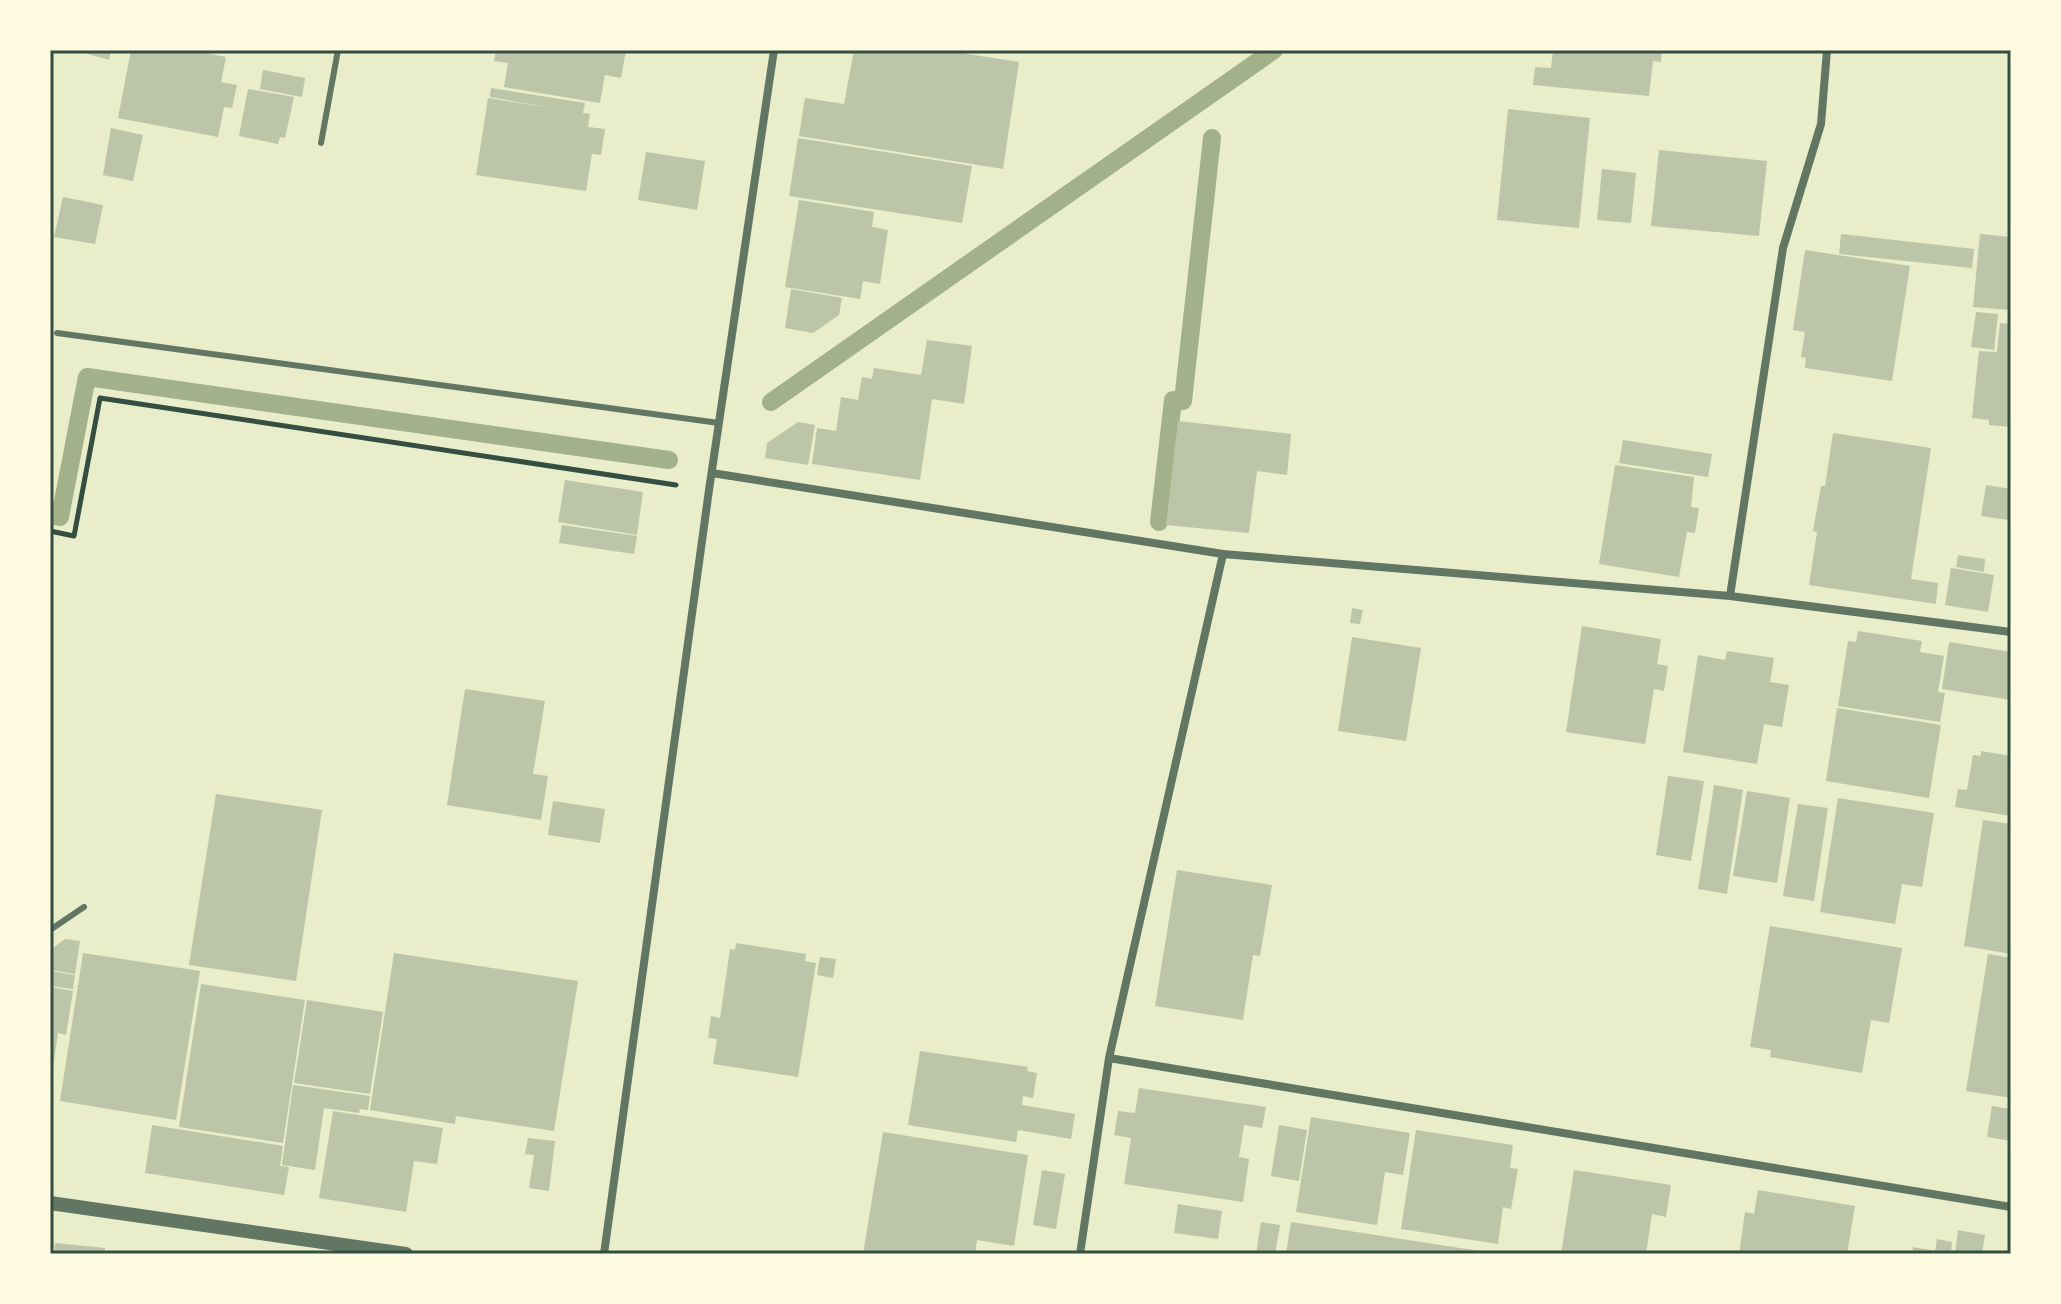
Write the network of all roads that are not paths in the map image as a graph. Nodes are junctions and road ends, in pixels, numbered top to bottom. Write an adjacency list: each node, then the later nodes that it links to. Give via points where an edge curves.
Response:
1 (338, 50): 4 (lane)
2 (774, 50): 6 (street)
3 (1827, 50): 9 (street, via 1821,124 1783,248)
4 (321, 143)
5 (57, 333): 6 (lane)
6 (719, 423): 7 (street)
7 (712, 473): 8 (street); 17 (street)
8 (1223, 554): 9 (street); 13 (street)
9 (1730, 596): 10 (street)
10 (2011, 632)
11 (84, 907): 12 (lane)
12 (50, 930)
13 (1109, 1058): 15 (street); 18 (street)
14 (50, 1203): 16 (street)
15 (2011, 1207)
16 (406, 1254)
17 (604, 1254)
18 (1080, 1254)

